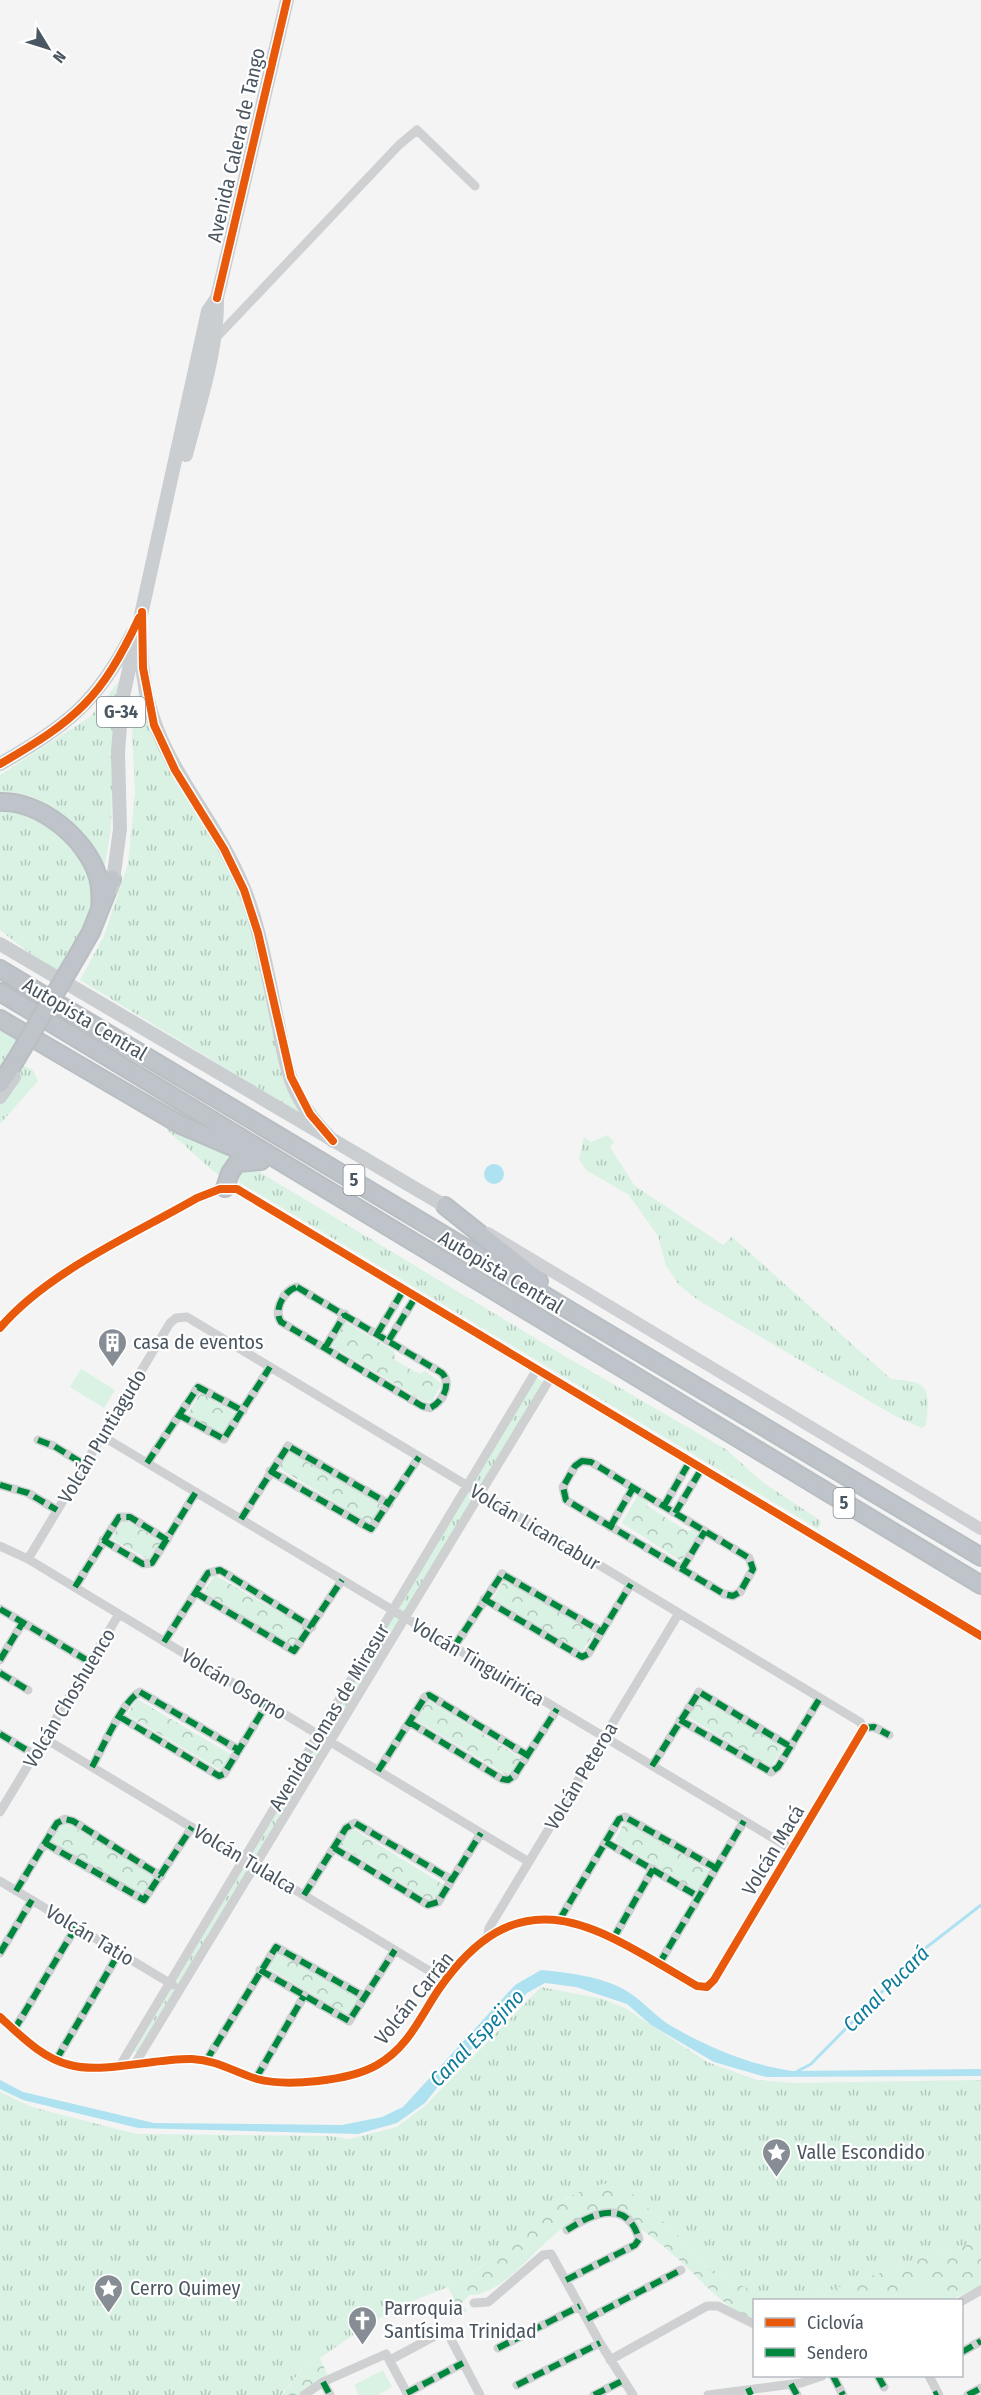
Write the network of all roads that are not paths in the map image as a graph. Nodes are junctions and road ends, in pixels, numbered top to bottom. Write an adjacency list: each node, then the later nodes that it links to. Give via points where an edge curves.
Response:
1 (287, 0): 3 (main road, Avenida Calera de Tango / G-34)
2 (475, 186): 4 (street, via 417,130)
3 (217, 298): 4 (main road, Avenida Calera de Tango / G-34); 5 (main road, Avenida Calera de Tango / G-34, via 208,311)
4 (213, 341): 5 (main road, Avenida Calera de Tango / G-34, via 180,480)
5 (152, 572): 6 (main road, Avenida Calera de Tango / G-34)
6 (142, 612): 7 (main road, via 112,670 81,709 52,734); 9 (main road, Avenida Calera de Tango / G-34, via 120,714 120,829); 19 (main road, via 143,668 154,724 175,770 224,849 244,890 258,933 291,1077 310,1114)
7 (0, 764)
8 (0, 801): 10 (highway, via 38,810 74,839 95,869 100,884)
9 (112, 879): 10 (highway); 12 (main road, Avenida Calera de Tango, via 106,912)
10 (100, 909): 12 (highway)
11 (0, 944): 19 (main road)
12 (80, 960): 16 (highway, bridge)
13 (0, 969): 29 (highway, Autopista Central / 5)
14 (0, 992): 20 (highway, Autopista Central / 5)
15 (0, 1019): 20 (highway, via 181,1125)
16 (17, 1065): 17 (highway); 18 (main road)
17 (0, 1084)
18 (0, 1097)
19 (333, 1141): 22 (main road)
20 (283, 1165): 21 (highway, via 241,1161 233,1168); 66 (highway, Autopista Central / 5)
21 (225, 1188): 23 (street, via 247,1194); 27 (street, via 197,1198 56,1279)
22 (445, 1206): 29 (highway); 56 (main road)
23 (404, 1289): 24 (street); 28 (street)
24 (416, 1296): 30 (street); 33 (street)
25 (345, 1314): 28 (street); 31 (street); 31 (street, via 300,1288 288,1292 278,1310 279,1319)
26 (179, 1317): 32 (street, Volcán Licancabur, via 190,1319); 37 (street, Volcán Puntiagudo, via 170,1323)
27 (0, 1328)
28 (377, 1334): 30 (street)
29 (614, 1336): 61 (highway, Autopista Central / 5)
30 (389, 1340): 31 (street, via 445,1376 447,1387 435,1406 422,1406)
31 (325, 1348)
32 (270, 1367): 35 (street); 39 (street, Volcán Licancabur)
33 (537, 1369): 34 (street); 46 (street, Avenida Lomas de Mirasur)
34 (551, 1377): 40 (street); 49 (street, Avenida Lomas de Mirasur)
35 (243, 1411): 36 (street, via 224,1439); 36 (street, via 198,1386)
36 (179, 1415): 41 (street)
37 (102, 1436): 41 (street, Volcán Tinguiririca); 42 (street, Volcán Puntiagudo)
38 (38, 1440): 42 (street)
39 (418, 1457): 46 (street, Volcán Licancabur); 50 (street)
40 (690, 1461): 43 (street); 51 (street)
41 (147, 1463): 48 (street, Volcán Tinguiririca)
42 (85, 1465): 52 (street, Volcán Puntiagudo)
43 (702, 1468): 53 (street); 78 (street)
44 (270, 1471): 50 (street, via 367,1529 376,1526); 50 (street, via 285,1447 291,1446); 54 (street)
45 (0, 1485): 52 (street, via 28,1493)
46 (467, 1486): 49 (street, Volcán Licancabur); 71 (street, Avenida Lomas de Mirasur)
47 (633, 1488): 51 (street); 55 (street); 55 (street, via 585,1460 577,1464 564,1484 566,1500)
48 (196, 1492): 54 (street, Volcán Tinguiririca); 59 (street)
49 (480, 1493): 65 (street, Volcán Licancabur); 74 (street, Avenida Lomas de Mirasur)
50 (389, 1504)
51 (664, 1506): 53 (street)
52 (57, 1510): 62 (street, Volcán Puntiagudo)
53 (675, 1513): 57 (street)
54 (241, 1519): 64 (street, Volcán Tinguiririca)
55 (610, 1527): 63 (street)
56 (981, 1529)
57 (705, 1531): 63 (street); 63 (street, via 752,1563 752,1572 740,1592 730,1596)
58 (103, 1540): 59 (street, via 115,1520 124,1515); 59 (street, via 146,1565 154,1561); 67 (street)
59 (167, 1540)
60 (0, 1546): 62 (street, Volcán Osorno)
61 (981, 1557)
62 (28, 1559): 67 (street, Volcán Osorno)
63 (682, 1569)
64 (342, 1580): 71 (street, Volcán Tinguiririca); 76 (street)
65 (631, 1584): 72 (street, Volcán Licancabur); 77 (street)
66 (981, 1585)
67 (75, 1587): 73 (street, Volcán Osorno)
68 (196, 1593): 76 (street, via 208,1573 220,1570); 76 (street, via 292,1651 297,1650); 79 (street)
69 (484, 1599): 77 (street, via 498,1577 505,1574); 77 (street, via 579,1657 588,1654); 80 (street)
70 (0, 1609): 75 (street)
71 (393, 1610): 74 (street, Volcán Tinguiririca); 93 (street, Avenida Lomas de Mirasur)
72 (679, 1613): 85 (street, Volcán Licancabur); 95 (street, Volcán Peteroa)
73 (119, 1614): 79 (street, Volcán Osorno); 82 (street, Volcán Choshuenco)
74 (405, 1617): 80 (street, Volcán Tinguiririca); 97 (street, Avenida Lomas de Mirasur)
75 (22, 1622): 81 (street); 82 (street)
76 (312, 1627)
77 (602, 1632)
78 (981, 1636)
79 (164, 1642): 86 (street, Volcán Osorno)
80 (454, 1647): 87 (street, Volcán Tinguiririca)
81 (0, 1660)
82 (90, 1662): 96 (street, Volcán Choshuenco)
83 (0, 1673): 84 (street)
84 (28, 1690)
85 (820, 1698): 91 (street, Volcán Licancabur); 98 (street)
86 (267, 1704): 93 (street, Volcán Osorno); 99 (street)
87 (557, 1709): 95 (street, Volcán Tinguiririca); 101 (street)
88 (120, 1717): 99 (street, via 140,1692); 99 (street, via 219,1776); 103 (street)
89 (680, 1720): 98 (street, via 769,1771 776,1770); 98 (street, via 701,1692); 102 (street)
90 (409, 1722): 101 (street, via 502,1779 514,1776); 101 (street, via 429,1695); 104 (street)
91 (864, 1728): 94 (street, Volcán Licancabur, via 878,1728); 112 (street, Volcán Macá)
92 (0, 1734): 100 (street)
93 (318, 1735): 97 (street, Volcán Osorno); 113 (street, Avenida Lomas de Mirasur)
94 (889, 1735)
95 (604, 1737): 102 (street, Volcán Tinguiririca); 114 (street, Volcán Peteroa)
96 (45, 1738): 100 (street, Volcán Choshuenco); 103 (street, Volcán Tulalca)
97 (330, 1742): 104 (street, Volcán Osorno); 115 (street, Avenida Lomas de Mirasur)
98 (791, 1747)
99 (239, 1750)
100 (34, 1755): 105 (street, Volcán Choshuenco)
101 (527, 1755)
102 (652, 1766): 106 (street, Volcán Tinguiririca)
103 (92, 1767): 107 (street, Volcán Tulalca)
104 (378, 1771): 108 (street, Volcán Osorno)
105 (0, 1812)
106 (744, 1821): 112 (street, Volcán Tinguiririca); 116 (street)
107 (192, 1827): 113 (street, Volcán Tulalca); 118 (street)
108 (481, 1833): 114 (street, Volcán Osorno); 119 (street)
109 (606, 1842): 116 (street, via 619,1819 628,1817); 117 (street); 125 (street)
110 (45, 1843): 118 (street, via 144,1900); 118 (street, via 57,1823 64,1819 73,1821); 121 (street)
111 (334, 1848): 119 (street, via 349,1825 358,1824); 119 (street, via 428,1905 436,1905); 122 (street)
112 (793, 1851): 136 (street, Volcán Macá)
113 (244, 1859): 115 (street, Volcán Tulalca); 135 (street, Avenida Lomas de Mirasur)
114 (529, 1862): 128 (street, Volcán Peteroa, via 488,1931)
115 (255, 1866): 122 (street, Volcán Tulalca); 137 (street, Avenida Lomas de Mirasur)
116 (716, 1868): 123 (street)
117 (653, 1869): 123 (street); 127 (street)
118 (161, 1876)
119 (452, 1880)
120 (0, 1881): 121 (street, Volcán Tatio)
121 (16, 1891): 124 (street, Volcán Tatio)
122 (304, 1895): 129 (street, Volcán Tulalca)
123 (699, 1897): 132 (street)
124 (32, 1900): 126 (street, Volcán Tatio); 130 (street)
125 (560, 1919): 127 (street, Volcán Carrán); 128 (street, Volcán Carrán, via 521,1923)
126 (76, 1927): 131 (street, Volcán Tatio); 141 (street)
127 (613, 1939): 132 (street, Volcán Carrán)
128 (487, 1940): 134 (street, Volcán Carrán)
129 (394, 1950): 134 (street, Volcán Tulalca); 139 (street)
130 (0, 1953)
131 (119, 1953): 135 (street, Volcán Tatio); 142 (street)
132 (659, 1964): 136 (street, Volcán Carrán, via 697,1986)
133 (260, 1970): 138 (street); 139 (street, via 279,1947); 143 (street)
134 (446, 1981): 146 (street, Volcán Carrán, via 404,2044 373,2067 293,2083)
135 (169, 1983): 137 (street, Volcán Tatio); 145 (street, Avenida Lomas de Mirasur)
136 (707, 1987)
137 (180, 1990): 144 (street, Avenida Lomas de Mirasur)
138 (304, 1996): 139 (street, via 346,2021); 146 (street)
139 (365, 1997)
140 (0, 2018): 141 (street, Volcán Carrán)
141 (14, 2030): 142 (street, Volcán Carrán)
142 (56, 2060): 145 (street, Volcán Carrán, via 85,2067)
143 (206, 2061): 144 (street, Volcán Carrán); 146 (street, Volcán Carrán)
144 (136, 2062): 145 (street, Volcán Carrán)
145 (121, 2064)
146 (256, 2078)
147 (567, 2230): 149 (street, via 597,2213 615,2212 633,2226 639,2239 635,2245)
148 (681, 2270): 154 (street)
149 (566, 2280): 152 (street, via 555,2259 547,2253 488,2302); 153 (street)
150 (981, 2290): 151 (street)
151 (963, 2300)
152 (474, 2303)
153 (580, 2306): 154 (street); 158 (street)
154 (587, 2319): 157 (street)
155 (753, 2324): 161 (street, via 718,2306 707,2306)
156 (981, 2341): 159 (street)
157 (600, 2343): 161 (street); 169 (street)
158 (498, 2348)
159 (963, 2351)
160 (388, 2357): 162 (street, via 446,2330); 167 (street); 174 (street)
161 (610, 2360): 170 (street)
162 (463, 2363): 174 (street); 178 (street)
163 (818, 2377): 168 (street)
164 (834, 2377): 183 (street)
165 (879, 2377): 171 (street)
166 (929, 2377): 175 (street)
167 (323, 2382): 176 (street); 177 (street)
168 (791, 2384): 173 (street); 182 (street)
169 (517, 2385)
170 (625, 2387): 179 (street); 180 (street)
171 (884, 2387)
172 (981, 2388): 184 (street)
173 (750, 2392): 181 (street)
174 (407, 2394)
175 (937, 2394)
176 (304, 2395)
177 (330, 2395)
178 (480, 2395)
179 (594, 2395)
180 (633, 2395)
181 (708, 2395)
182 (797, 2395)
183 (843, 2395)
184 (968, 2395)

